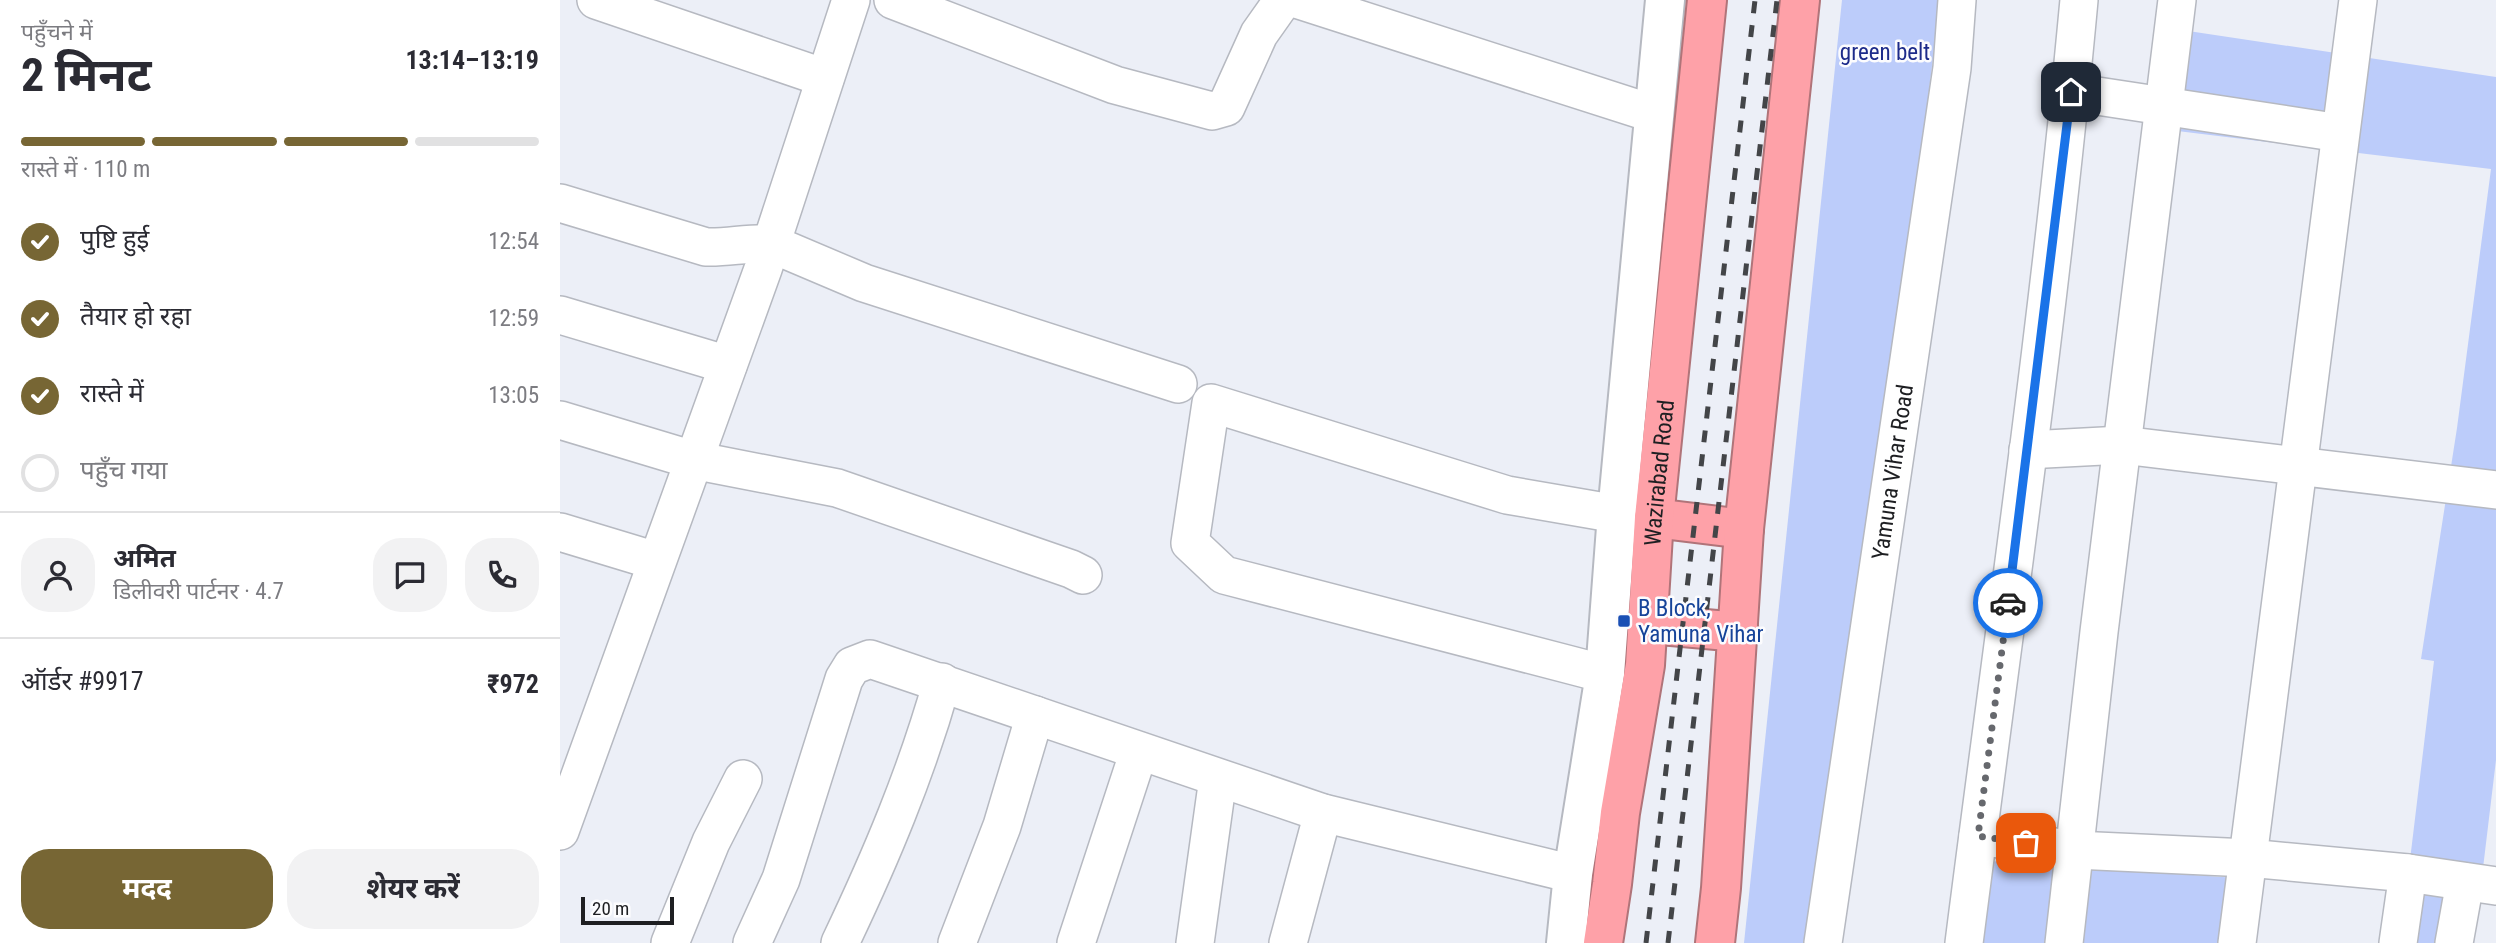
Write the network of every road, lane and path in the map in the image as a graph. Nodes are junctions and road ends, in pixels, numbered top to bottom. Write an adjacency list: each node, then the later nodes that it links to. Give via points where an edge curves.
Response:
1 (596, 0): 13 (street)
2 (851, 0): 13 (street)
3 (892, 0): 4 (street, via 1115,85 1212,111 1226,107 1259,34)
4 (1283, 0)
5 (1299, 0): 16 (street)
6 (1665, 0): 16 (street)
7 (1707, 0): 30 (highway, Wazirabad Road)
8 (1800, 0): 31 (highway)
9 (1957, 0): 62 (street, Yamuna Vihar Road, via 1950,82)
10 (2080, 0): 14 (street)
11 (2177, 0): 15 (street)
12 (2358, 0): 17 (street)
13 (825, 78): 19 (street)
14 (2071, 92): 15 (street); 25 (street)
15 (2164, 106): 17 (street); 24 (street)
16 (1654, 114): 29 (street)
17 (2340, 132): 27 (street)
18 (560, 203): 19 (street, via 706,247)
19 (772, 244): 21 (street); 22 (street, via 864,282)
20 (560, 315): 21 (street)
21 (728, 365): 26 (street)
22 (1178, 384)
23 (560, 420): 26 (street)
24 (2122, 445): 25 (street); 27 (street); 47 (street)
25 (2028, 450): 46 (street)
26 (693, 460): 33 (street); 34 (street, via 837,488)
27 (2297, 468): 28 (street); 48 (street)
28 (2496, 490)
29 (1617, 514): 37 (street); 37 (street, via 1507,495 1211,403 1190,543 1224,575)
30 (1654, 518): 31 (highway); 35 (highway, Wazirabad Road)
31 (1744, 529): 36 (highway)
32 (560, 532): 33 (street)
33 (656, 561): 41 (street)
34 (1083, 575)
35 (1649, 624): 36 (highway); 60 (highway, Wazirabad Road)
36 (1739, 632): 61 (highway)
37 (1605, 674): 50 (street)
38 (942, 682): 39 (street); 53 (street, via 870,659 852,666 780,879); 54 (street, via 885,847)
39 (1035, 715): 40 (street); 55 (street, via 1002,826)
40 (1139, 751): 42 (street); 56 (street)
41 (571, 765): 45 (street)
42 (1219, 778): 44 (street); 57 (street)
43 (743, 779): 52 (street, via 711,842)
44 (1323, 813): 50 (street); 58 (street)
45 (560, 831)
46 (1978, 836): 47 (street); 63 (street)
47 (2075, 850): 48 (street); 64 (street)
48 (2248, 858): 49 (street); 65 (street)
49 (2408, 873): 51 (street); 66 (street)
50 (1573, 874): 59 (street)
51 (2480, 884): 67 (street)
52 (670, 943)
53 (752, 943)
54 (840, 943)
55 (957, 943)
56 (1076, 943)
57 (1195, 943)
58 (1288, 943)
59 (1566, 943)
60 (1603, 943)
61 (1715, 943)
62 (1823, 943)
63 (1964, 943)
64 (2064, 943)
65 (2236, 943)
66 (2398, 943)
67 (2454, 943)

